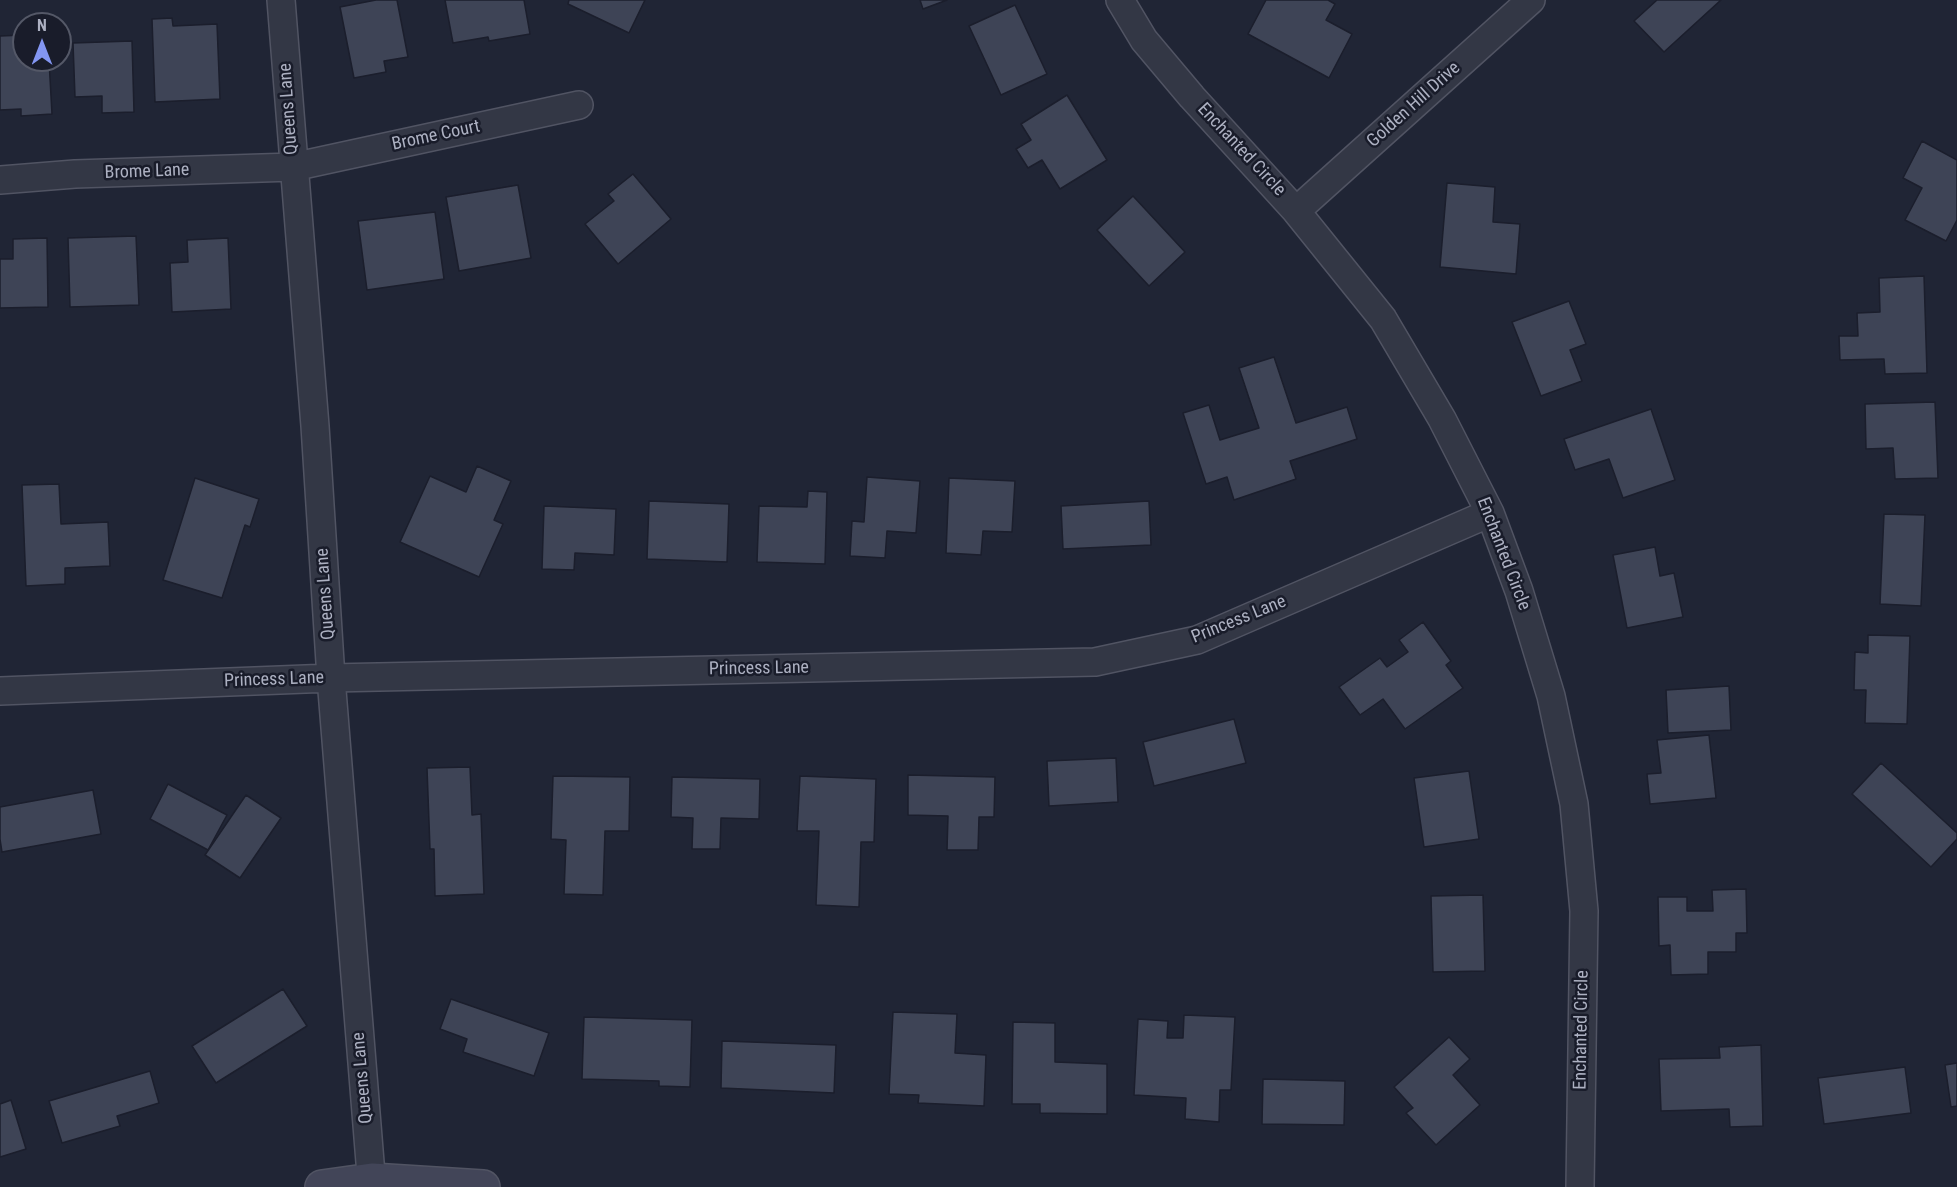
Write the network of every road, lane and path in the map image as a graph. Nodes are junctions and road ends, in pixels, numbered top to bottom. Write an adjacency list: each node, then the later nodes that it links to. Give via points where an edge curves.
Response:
1 (281, 0): 5 (street, Queens Lane)
2 (1120, 0): 7 (street, Enchanted Circle, via 1144,40)
3 (1531, 0): 7 (street, Golden Hill Drive)
4 (579, 105): 5 (street, Brome Court)
5 (294, 167): 6 (street, Brome Lane); 9 (street, Queens Lane)
6 (0, 180)
7 (1296, 211): 8 (street, Enchanted Circle, via 1383,319)
8 (1491, 513): 9 (street, Princess Lane, via 1197,640 1095,662); 14 (street, Enchanted Circle, via 1520,591 1551,696 1574,804 1584,911)
9 (331, 678): 10 (street, Princess Lane); 11 (street, Queens Lane)
10 (0, 691)
11 (372, 1183): 12 (street); 13 (street)
12 (322, 1187)
13 (483, 1187)
14 (1580, 1187)

